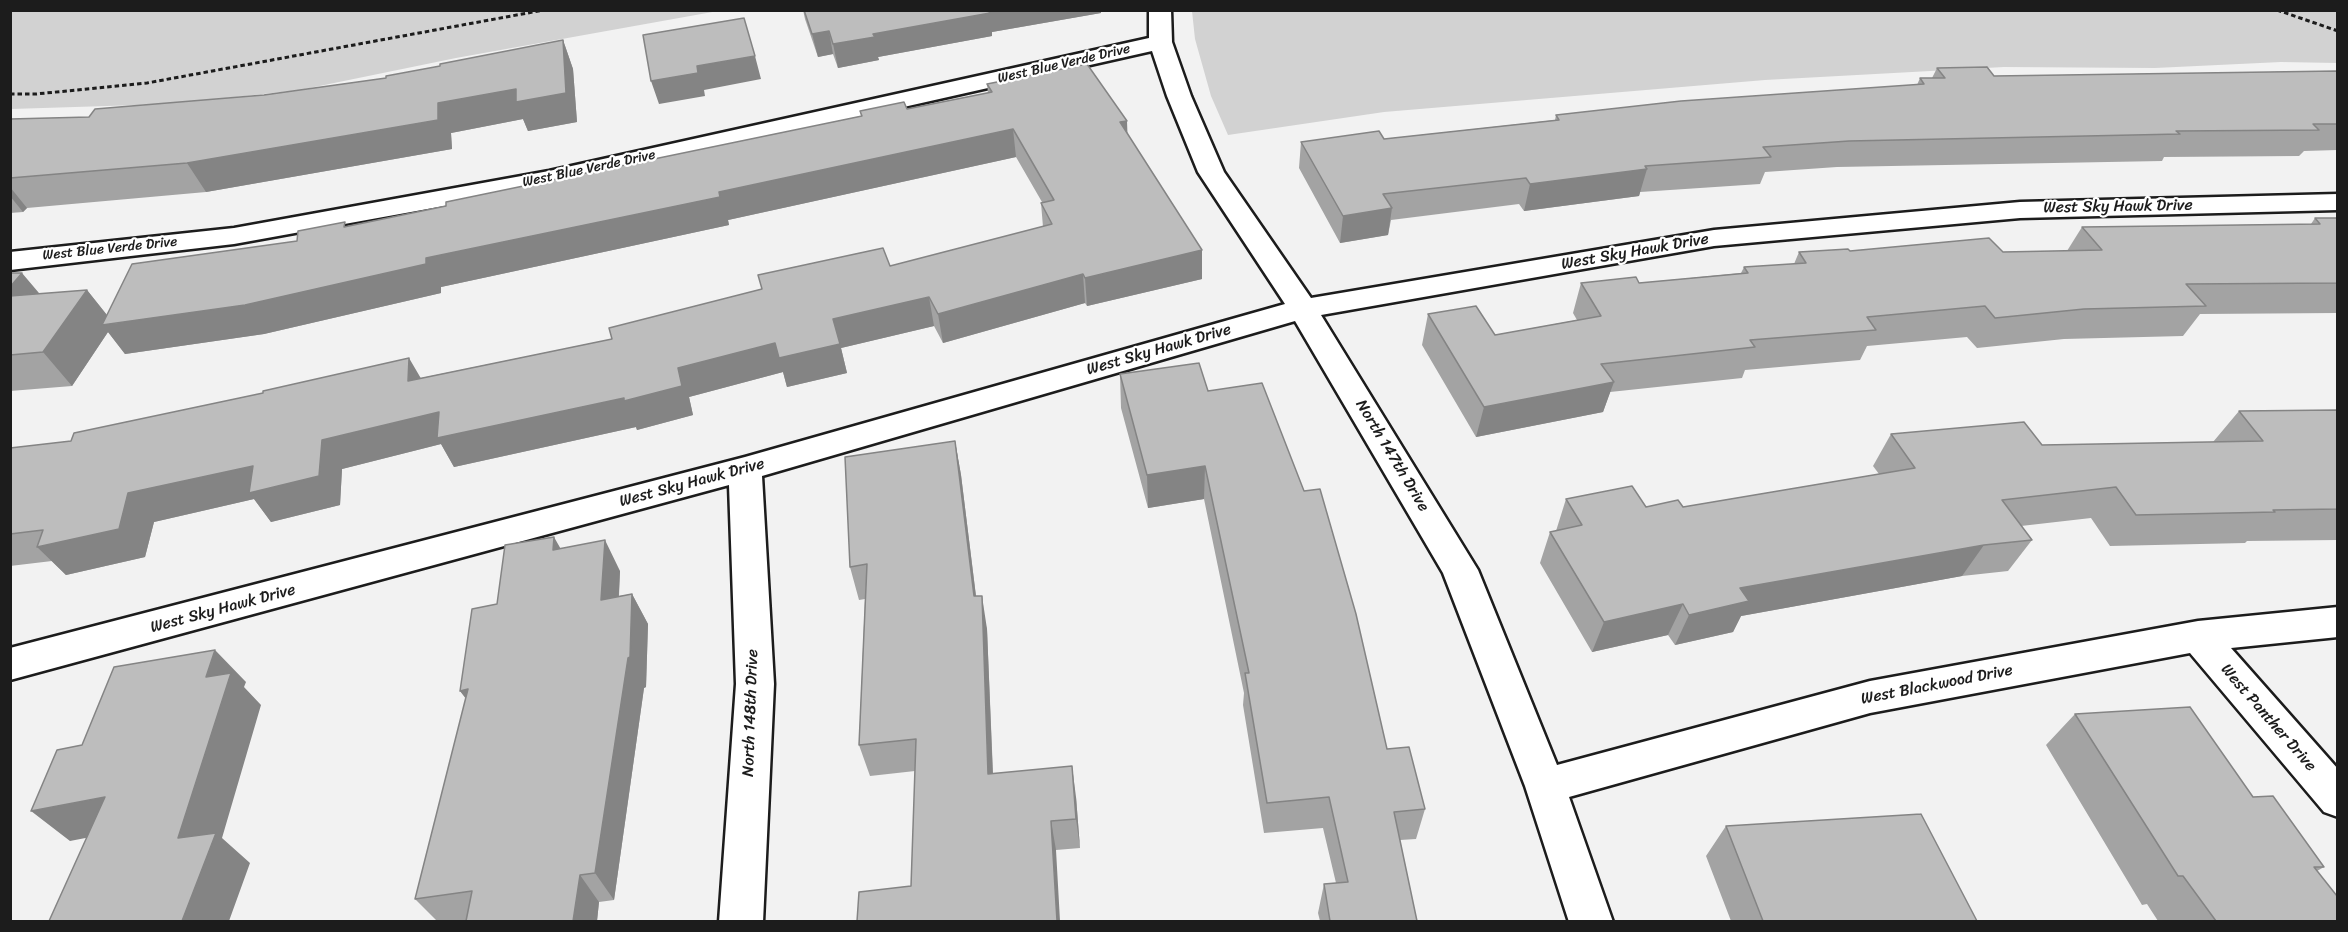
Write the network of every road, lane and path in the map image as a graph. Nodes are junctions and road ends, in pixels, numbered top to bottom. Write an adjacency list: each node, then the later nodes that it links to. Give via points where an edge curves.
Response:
1 (544, 10): 6 (path, via 147,83)
2 (1160, 10): 5 (street, North 147th Drive)
3 (2277, 10): 4 (path)
4 (2337, 32)
5 (1161, 42): 8 (street, West Blue Verde Drive, via 549,179 234,236); 9 (street, North 147th Drive, via 1211,172)
6 (10, 94)
7 (2337, 202): 9 (street, West Sky Hawk Drive, via 2020,210 1714,238)
8 (10, 261)
9 (1303, 309): 10 (street, West Sky Hawk Drive); 14 (street, North 147th Drive, via 1460,570)
10 (745, 469): 13 (street, West Sky Hawk Drive); 16 (street, North 148th Drive, via 755,684)
11 (2337, 622): 12 (street, West Blackwood Drive)
12 (2198, 636): 14 (street, West Blackwood Drive, via 1870,697); 15 (street, West Panther Drive)
13 (14, 672)
14 (1545, 786): 17 (street, North 147th Drive)
15 (2337, 799)
16 (741, 921)
17 (1591, 921)

